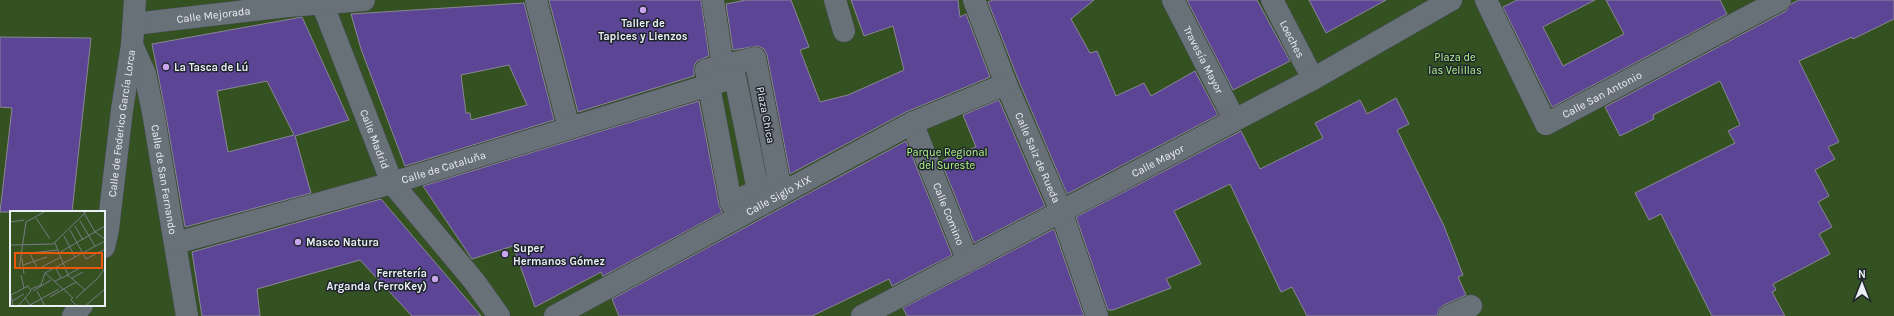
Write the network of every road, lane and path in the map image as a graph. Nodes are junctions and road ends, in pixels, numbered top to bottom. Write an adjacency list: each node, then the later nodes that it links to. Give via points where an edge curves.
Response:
1 (135, 0): 14 (street, Calle de Federico García Lorca)
2 (364, 0): 12 (street, Calle Mejorada)
3 (536, 0): 20 (street)
4 (713, 0): 15 (street)
5 (835, 0): 13 (street)
6 (974, 0): 17 (street, Calle Saiz de Rueda)
7 (1173, 0): 18 (street, Travesía Mayor)
8 (1272, 0): 16 (street, Loeches)
9 (1451, 0): 16 (street, Calle Mayor)
10 (1486, 0): 11 (street, Calle San Antonio, via 1546,124)
11 (1780, 0)
12 (322, 3): 14 (street, Calle Mejorada); 21 (street, Calle Madrid)
13 (844, 32)
14 (133, 34): 25 (street, Calle de Federico García Lorca); 26 (street, Calle de San Fernando, via 145,74)
15 (719, 77): 20 (street, Calle de Cataluña); 22 (street, Plaza Chica, via 735,77); 23 (street, via 731,203)
16 (1313, 79): 18 (street, Calle Mayor)
17 (1006, 84): 19 (street, Calle Siglo XIX); 24 (street, Calle Saiz de Rueda)
18 (1234, 119): 24 (street, Calle Mayor)
19 (912, 123): 22 (street, Calle Siglo XIX); 27 (street, Calle Comino)
20 (569, 128): 21 (street, Calle de Cataluña)
21 (392, 183): 26 (street, Calle de Cataluña); 35 (street, Calle Madrid, via 474,281)
22 (759, 198): 23 (street, Calle Siglo XIX)
23 (735, 210): 36 (street, Calle Siglo XIX)
24 (1061, 211): 27 (street, Calle Mayor); 38 (street, Calle Saiz de Rueda)
25 (105, 242)
26 (176, 243): 34 (street, Calle de San Fernando)
27 (968, 261): 31 (street, Calle Mayor)
28 (81, 306): 32 (street)
29 (94, 306): 33 (street)
30 (1471, 306): 39 (street)
31 (886, 311): 37 (street, Calle Mayor)
32 (73, 316)
33 (93, 316)
34 (188, 316)
35 (499, 316)
36 (555, 316)
37 (862, 316)
38 (1097, 316)
39 (1449, 316)

